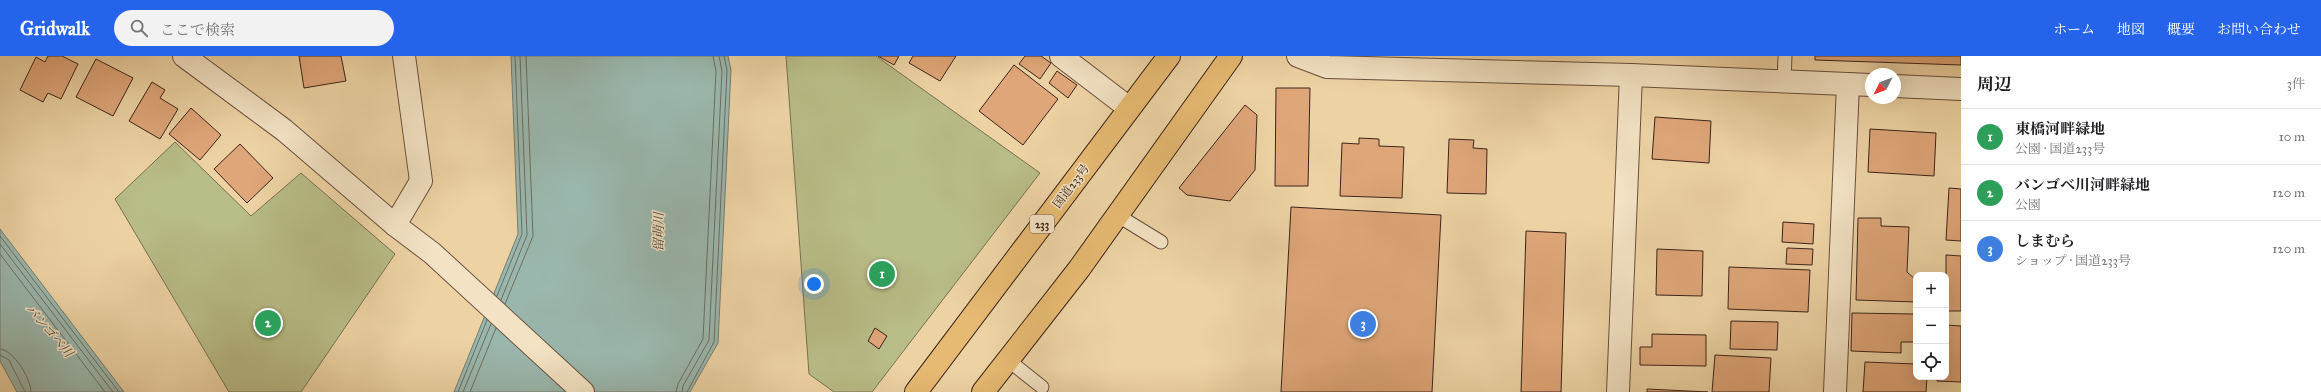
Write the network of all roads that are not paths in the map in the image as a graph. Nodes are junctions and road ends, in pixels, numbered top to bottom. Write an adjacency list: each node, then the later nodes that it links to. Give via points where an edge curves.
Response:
1 (184, 56): 16 (street, via 284,130)
2 (404, 56): 16 (street, via 421,181)
3 (1061, 56): 14 (street)
4 (1169, 56): 14 (highway, 国道233号 / 233)
5 (1231, 56): 15 (highway)
6 (1298, 56): 8 (street, via 1327,67)
7 (1785, 56): 9 (lane)
8 (1631, 75): 9 (street); 23 (street)
9 (1784, 82): 10 (street)
10 (1848, 84): 11 (street); 24 (street)
11 (1865, 85)
12 (1901, 86): 13 (street)
13 (1961, 89)
14 (1129, 108): 21 (highway, 国道233号 / 233)
15 (1118, 215): 17 (lane); 18 (highway)
16 (395, 225): 20 (street, via 432,253)
17 (1161, 242)
18 (1008, 360): 19 (lane); 22 (highway)
19 (1042, 387)
20 (582, 392)
21 (916, 392)
22 (983, 392)
23 (1618, 392)
24 (1835, 392)

